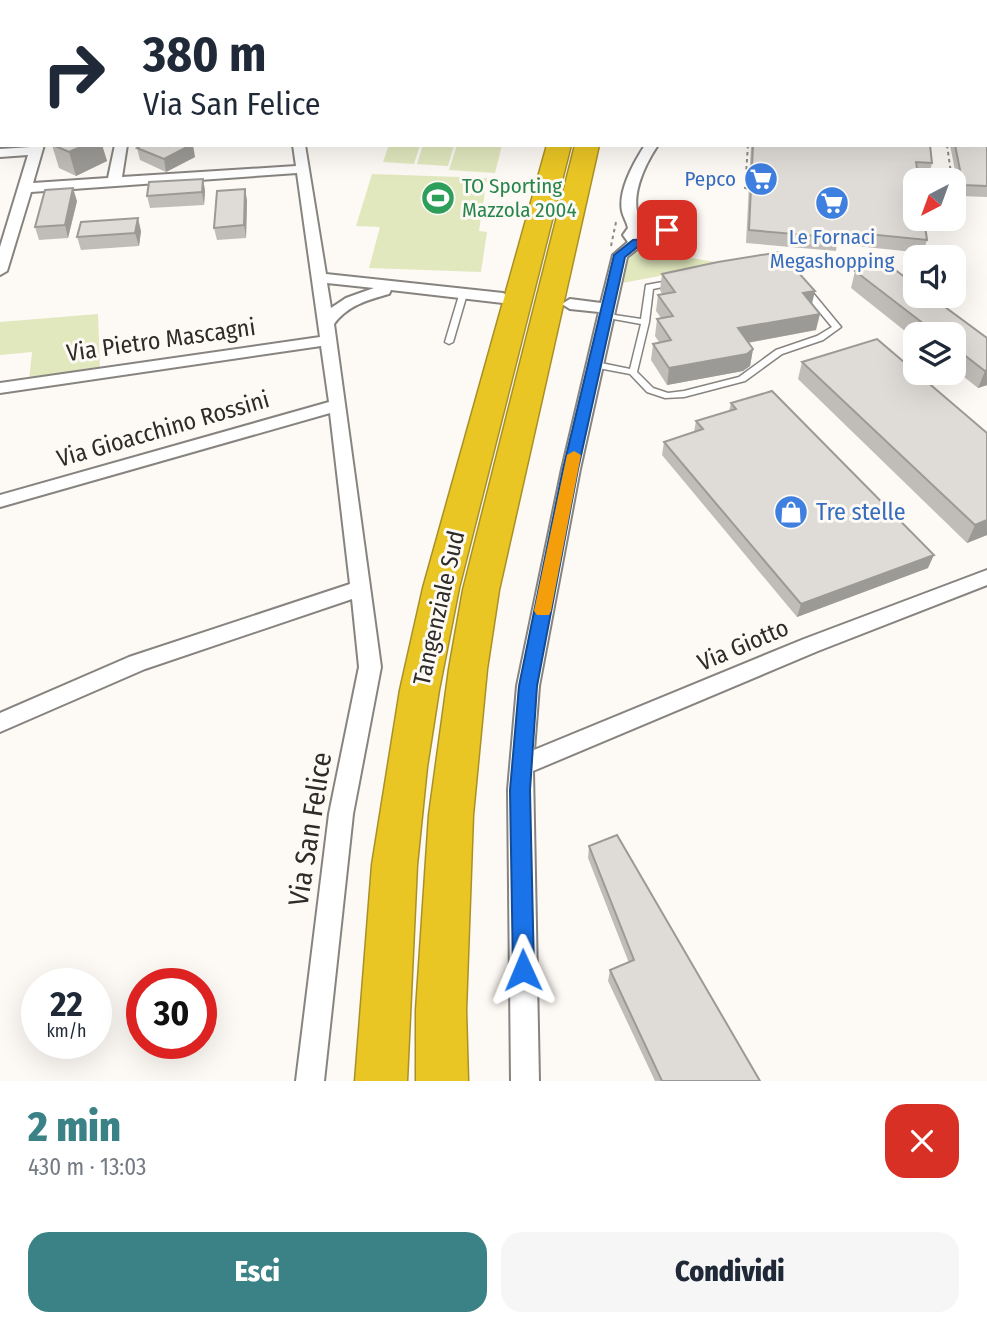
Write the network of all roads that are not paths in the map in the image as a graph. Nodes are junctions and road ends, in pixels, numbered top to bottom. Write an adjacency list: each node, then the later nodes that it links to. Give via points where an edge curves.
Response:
1 (121, 147): 9 (street)
2 (299, 147): 8 (street, Via San Felice)
3 (587, 147): 37 (highway, Tangenziale Sud, via 481,590 468,669 450,828)
4 (651, 147): 11 (street, via 638,169)
5 (37, 148): 7 (street); 10 (street)
6 (554, 152): 36 (highway, Tangenziale Sud, via 425,661 393,885)
7 (0, 153)
8 (302, 169): 9 (street); 17 (street, Via San Felice)
9 (114, 182): 10 (street)
10 (25, 188): 14 (street)
11 (629, 206): 12 (street); 13 (street)
12 (659, 226): 13 (street, via 645,225); 13 (street, via 670,233 666,243 652,246)
13 (636, 235): 22 (street, via 620,255)
14 (0, 271)
15 (687, 279): 23 (lane, via 649,287)
16 (799, 282): 27 (lane, via 837,327 820,338 779,352 742,379 684,394 668,396 650,390)
17 (320, 284): 18 (street); 24 (street, Via San Felice)
18 (401, 288): 19 (street); 24 (street, via 348,303 331,315)
19 (463, 294): 20 (street); 25 (lane)
20 (503, 298)
21 (570, 304): 22 (street)
22 (608, 312): 23 (lane); 26 (street)
23 (645, 322): 27 (lane)
24 (327, 331): 28 (street, Via Pietro Mascagni); 29 (street, Via San Felice)
25 (449, 342)
26 (596, 365): 27 (lane); 34 (street, via 528,686)
27 (633, 372)
28 (0, 388)
29 (338, 405): 30 (street, Via Gioacchino Rossini); 32 (street, Via San Felice)
30 (0, 501)
31 (987, 577): 34 (street, Via Giotto)
32 (361, 588): 33 (street, via 137,663); 35 (street, Via San Felice, via 370,667 341,814)
33 (0, 723)
34 (521, 766): 38 (street)
35 (310, 1081)
36 (381, 1081)
37 (442, 1081)
38 (525, 1081)

